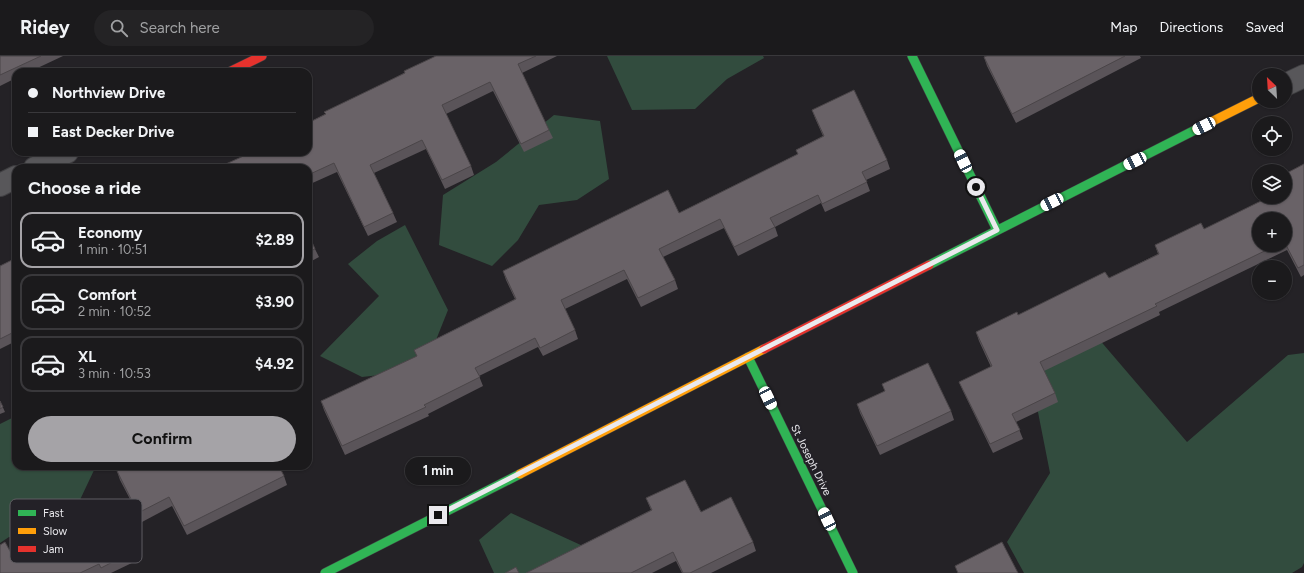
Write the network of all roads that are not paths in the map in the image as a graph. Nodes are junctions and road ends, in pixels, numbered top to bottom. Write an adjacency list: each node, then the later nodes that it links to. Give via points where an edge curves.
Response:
1 (262, 56): 3 (street)
2 (912, 56): 11 (street)
3 (237, 68)
4 (1304, 76): 5 (street)
5 (1292, 82)
6 (1252, 102): 11 (street)
7 (59, 156): 8 (street)
8 (43, 164)
9 (12, 179): 10 (street)
10 (0, 185)
11 (997, 230): 12 (street)
12 (748, 357): 13 (street); 14 (street, St Joseph Drive)
13 (324, 573)
14 (853, 573)

